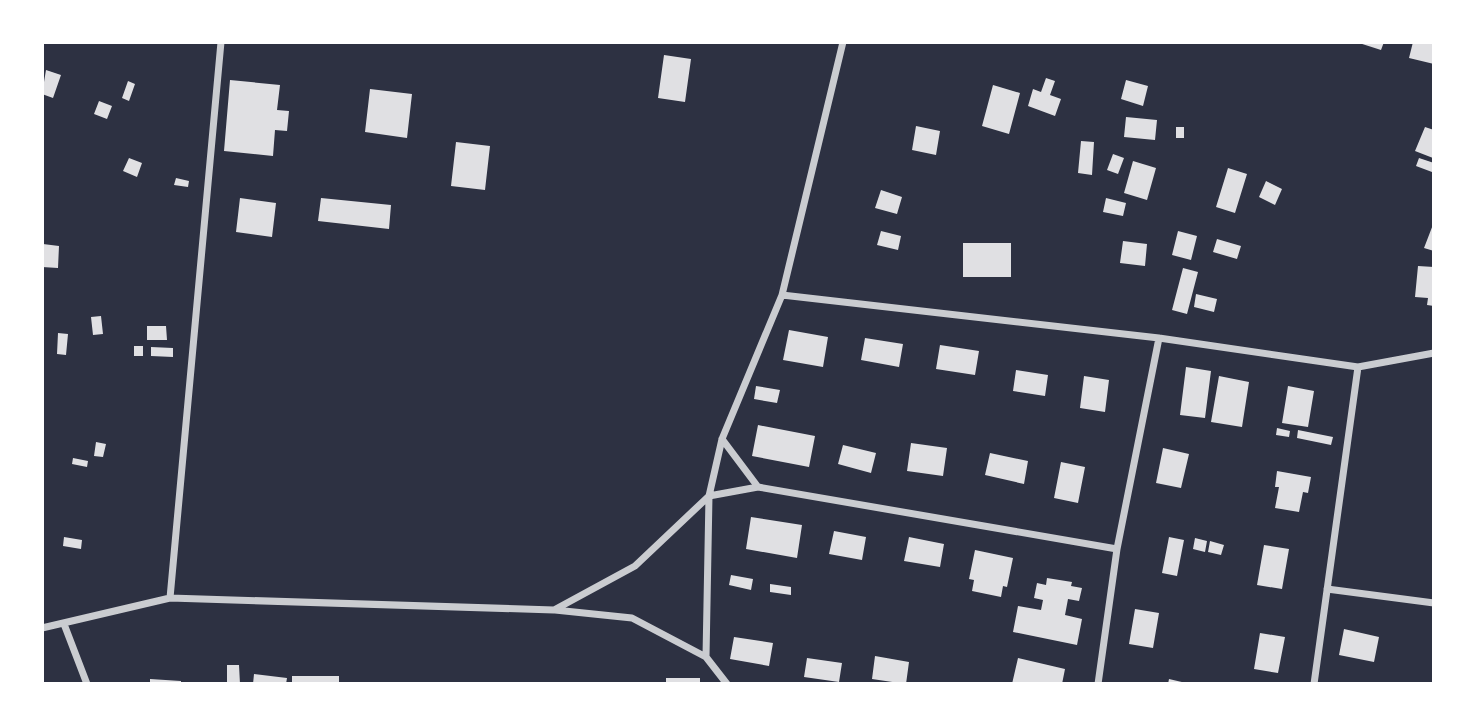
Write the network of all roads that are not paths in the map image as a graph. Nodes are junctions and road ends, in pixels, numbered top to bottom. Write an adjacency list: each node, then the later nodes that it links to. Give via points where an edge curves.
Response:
1 (221, 42): 12 (street)
2 (842, 42): 3 (street)
3 (782, 295): 4 (street); 7 (street)
4 (1160, 338): 6 (street); 10 (street)
5 (1434, 353): 6 (street)
6 (1359, 368): 11 (street)
7 (722, 439): 8 (street); 9 (street)
8 (758, 487): 9 (street); 10 (street)
9 (709, 496): 14 (street, via 635,566); 17 (street)
10 (1117, 549): 20 (street)
11 (1327, 589): 13 (street); 21 (street)
12 (170, 598): 14 (street); 15 (street)
13 (1434, 603)
14 (554, 610): 17 (street, via 632,618)
15 (64, 624): 16 (street); 18 (street)
16 (42, 628)
17 (706, 657): 19 (street)
18 (87, 684)
19 (727, 684)
20 (1098, 684)
21 (1314, 684)

